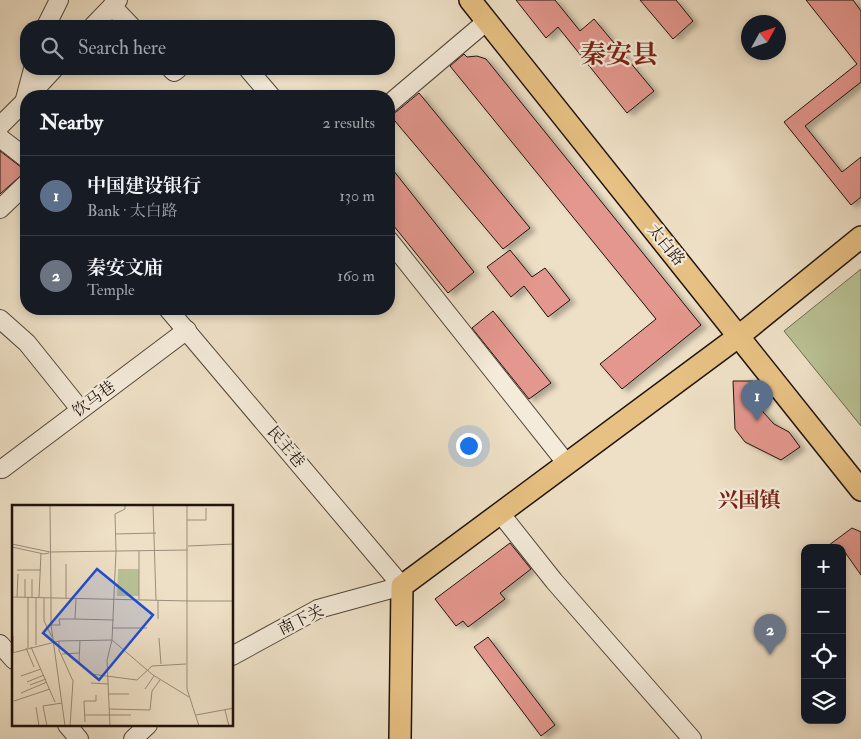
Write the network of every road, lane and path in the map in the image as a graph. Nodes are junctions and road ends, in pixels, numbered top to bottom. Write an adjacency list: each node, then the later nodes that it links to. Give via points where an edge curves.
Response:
1 (59, 0): 4 (street)
2 (470, 0): 7 (main road, 太白路)
3 (115, 3): 5 (street); 6 (street)
4 (49, 20)
5 (99, 20)
6 (127, 20)
7 (487, 21): 14 (street); 26 (main road, 太白路)
8 (32, 75): 11 (street)
9 (49, 75): 12 (street)
10 (253, 75): 13 (street)
11 (29, 90)
12 (35, 90)
13 (266, 90)
14 (395, 99)
15 (20, 106): 16 (street)
16 (0, 126)
17 (0, 138): 18 (street)
18 (20, 153)
19 (20, 190): 20 (street)
20 (0, 209)
21 (861, 237): 26 (main road)
22 (395, 248): 28 (street)
23 (173, 315): 25 (street, 民主巷)
24 (0, 319): 27 (street, via 28,343)
25 (187, 330): 27 (street, 饮马巷); 32 (street, 民主巷)
26 (739, 336): 28 (main road); 30 (main road, 太白路)
27 (80, 409): 29 (street, 饮马巷)
28 (567, 464): 31 (main road)
29 (2, 469)
30 (861, 490)
31 (500, 513): 32 (main road); 41 (street, via 554,581)
32 (402, 586): 34 (street, 南下关, via 318,609); 40 (main road)
33 (0, 644): 35 (street)
34 (234, 655)
35 (12, 658)
36 (68, 726): 38 (street)
37 (147, 726): 39 (street)
38 (79, 739)
39 (133, 739)
40 (400, 739)
41 (692, 739)

